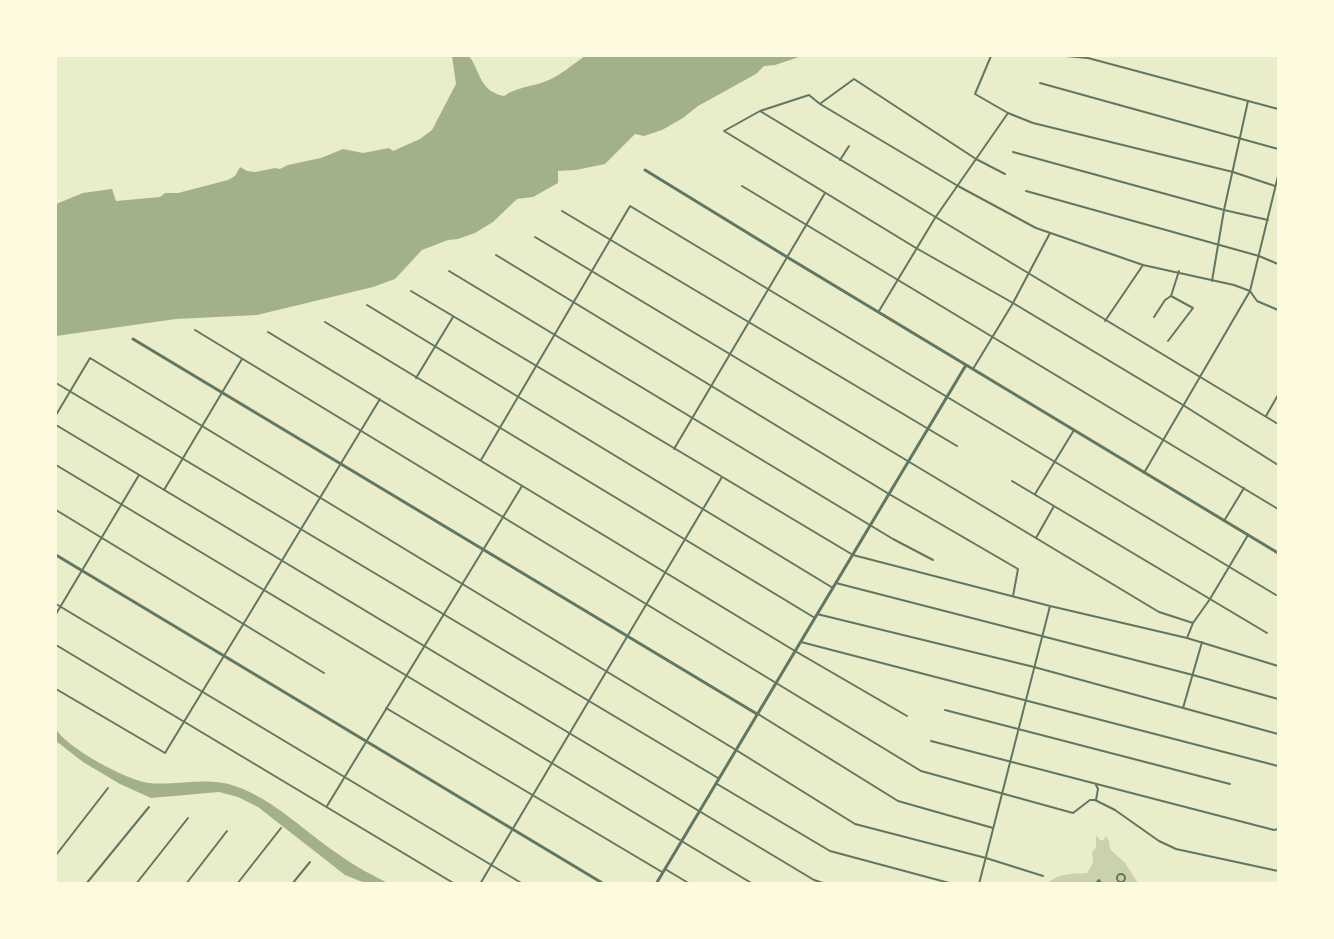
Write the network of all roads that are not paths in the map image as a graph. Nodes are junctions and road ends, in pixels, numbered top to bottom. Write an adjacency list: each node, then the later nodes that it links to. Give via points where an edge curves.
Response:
1 (991, 56): 8 (street, via 975,94)
2 (1066, 56): 4 (street, via 1088,58)
3 (1040, 83): 9 (street)
4 (1248, 101): 6 (street); 9 (street)
5 (820, 104): 7 (street, via 809,95); 13 (street, via 854,79); 20 (street)
6 (1278, 109)
7 (760, 111): 14 (street); 23 (street, via 724,131)
8 (1008, 113): 13 (street); 16 (street, via 1033,123)
9 (1241, 139): 11 (street); 16 (street)
10 (849, 146): 14 (street)
11 (1278, 149)
12 (1013, 152): 24 (street)
13 (976, 159): 17 (street); 20 (street)
14 (840, 160): 26 (street)
15 (645, 170): 36 (street)
16 (1233, 172): 21 (street); 24 (street)
17 (1005, 174)
18 (1278, 176): 21 (street)
19 (742, 186): 28 (street)
20 (957, 186): 26 (street); 29 (street)
21 (1275, 186): 27 (street)
22 (1026, 191): 32 (street)
23 (825, 192): 28 (street); 33 (street)
24 (1224, 210): 27 (street); 32 (street)
25 (562, 211): 31 (street)
26 (935, 218): 33 (street); 42 (street)
27 (1268, 220): 35 (street)
28 (807, 224): 36 (street); 43 (street)
29 (1050, 233): 37 (street); 42 (street)
30 (535, 237): 39 (street)
31 (610, 240): 39 (street); 45 (street, via 630,206); 58 (street)
32 (1219, 245): 35 (street); 44 (street)
33 (916, 248): 43 (street); 50 (street)
34 (496, 255): 49 (street)
35 (1259, 256): 38 (street); 47 (street)
36 (787, 257): 45 (street); 53 (street)
37 (1143, 264): 41 (street); 56 (street)
38 (1278, 264)
39 (592, 270): 49 (street); 66 (street)
40 (449, 271): 61 (street)
41 (1179, 272): 44 (street); 48 (street)
42 (1029, 273): 50 (street); 56 (street)
43 (898, 279): 53 (street); 62 (street)
44 (1212, 281): 47 (street)
45 (768, 289): 58 (street); 79 (street)
46 (411, 291): 54 (street)
47 (1250, 291): 52 (street, via 1257,301); 71 (street)
48 (1171, 296): 55 (street); 64 (street, via 1193,308)
49 (574, 302): 61 (street); 74 (street)
50 (1013, 303): 62 (street); 81 (street)
51 (366, 305): 65 (street)
52 (1278, 310)
53 (878, 312): 68 (street)
54 (453, 317): 65 (street); 69 (street)
55 (1154, 317)
56 (1106, 321): 71 (street)
57 (325, 322): 72 (street)
58 (749, 322): 66 (street); 89 (street)
59 (195, 330): 67 (street)
60 (268, 332): 80 (street)
61 (555, 334): 69 (street); 83 (street)
62 (992, 336): 70 (street); 92 (street)
63 (133, 339): 76 (street)
64 (1168, 341)
65 (435, 347): 72 (street); 78 (street)
66 (730, 355): 74 (street); 97 (street)
67 (242, 359): 76 (street); 91 (street)
68 (966, 365): 70 (street); 79 (street)
69 (536, 366): 78 (street); 94 (street)
70 (973, 369): 90 (street)
71 (1200, 377): 81 (street); 84 (street)
72 (417, 378): 88 (street)
73 (56, 383): 75 (street)
74 (712, 385): 83 (street); 109 (street)
75 (70, 391): 82 (street); 87 (street, via 90,358); 95 (street)
76 (222, 393): 87 (street); 99 (street)
77 (1278, 395): 84 (street)
78 (518, 397): 88 (street); 114 (street)
79 (947, 397): 89 (street); 98 (street)
80 (380, 399): 91 (street); 96 (street)
81 (1184, 405): 92 (street); 101 (street)
82 (56, 415)
83 (693, 416): 94 (street); 119 (street)
84 (1266, 417): 85 (street)
85 (1278, 424)
86 (56, 425): 103 (street)
87 (202, 426): 95 (street); 111 (street)
88 (500, 428): 96 (street); 123 (street)
89 (928, 429): 93 (street); 97 (street)
90 (1074, 430): 98 (street); 102 (street)
91 (361, 431): 99 (street); 117 (street)
92 (1164, 439): 102 (street); 107 (street)
93 (957, 446)
94 (674, 449): 104 (street)
95 (183, 458): 108 (street); 120 (street)
96 (481, 460): 106 (street)
97 (908, 462): 109 (street); 124 (street)
98 (1055, 462): 110 (street); 131 (street)
99 (341, 464): 111 (street); 125 (street)
100 (56, 465): 112 (street)
101 (1278, 465)
102 (1144, 473): 118 (street)
103 (139, 475): 108 (street); 112 (street)
104 (722, 477): 114 (street); 128 (street)
105 (1012, 481): 110 (street)
106 (522, 486): 117 (street); 133 (street)
107 (1244, 489): 115 (street); 118 (street)
108 (164, 490): 130 (street)
109 (890, 494): 119 (street); 139 (street, via 1018,569)
110 (1035, 495): 113 (street)
111 (321, 498): 120 (street); 135 (street)
112 (121, 505): 122 (street); 137 (street)
113 (1054, 506): 124 (street); 140 (street)
114 (702, 509): 123 (street); 136 (street)
115 (1278, 509)
116 (56, 510): 122 (street)
117 (503, 517): 125 (street); 142 (street)
118 (1224, 521): 121 (street)
119 (871, 525): 128 (street); 129 (street)
120 (301, 529): 130 (street); 146 (street)
121 (1248, 535): 126 (street); 131 (street)
122 (102, 538): 132 (street); 149 (street)
123 (685, 539): 133 (street); 147 (street)
124 (1036, 539): 148 (street, via 1159,612)
125 (483, 549): 135 (street); 151 (street)
126 (1278, 554)
127 (56, 555): 132 (street)
128 (853, 555): 134 (street); 139 (street)
129 (933, 560)
130 (282, 561): 137 (street); 157 (street)
131 (1229, 567): 138 (street); 140 (street)
132 (82, 571): 144 (street); 159 (street)
133 (665, 572): 142 (street); 158 (street)
134 (836, 583): 136 (street); 152 (street)
135 (462, 584): 146 (street); 162 (street)
136 (833, 588): 147 (street)
137 (264, 590): 149 (street); 164 (street)
138 (1276, 595)
139 (1013, 596): 143 (street)
140 (1210, 599): 148 (street); 150 (street)
141 (56, 604): 144 (street)
142 (646, 604): 151 (street); 166 (street)
143 (1050, 606): 152 (street); 153 (street)
144 (60, 607): 145 (street); 168 (street)
145 (56, 614)
146 (444, 614): 157 (street); 170 (street)
147 (816, 616): 154 (street); 161 (street)
148 (1193, 623): 153 (street)
149 (243, 625): 159 (street); 163 (street)
150 (1267, 633)
151 (627, 636): 162 (street); 175 (street)
152 (1042, 636): 161 (street); 165 (street)
153 (1187, 638): 155 (street)
154 (801, 642): 158 (street); 171 (street)
155 (1202, 642): 160 (street); 165 (street)
156 (56, 645): 177 (street)
157 (424, 646): 164 (street); 179 (street)
158 (795, 651): 166 (street); 176 (street)
159 (224, 656): 168 (street); 181 (street)
160 (1278, 666)
161 (1034, 667): 171 (street); 173 (street)
162 (606, 671): 170 (street); 183 (street)
163 (324, 674)
164 (406, 675): 172 (street); 184 (street)
165 (1192, 675): 169 (street); 173 (street)
166 (776, 683): 175 (street); 193 (street, via 921,771)
167 (56, 689): 177 (street, via 165,753)
168 (202, 692): 177 (street); 187 (street)
169 (1278, 699)
170 (589, 700): 179 (street); 188 (street)
171 (1026, 701): 178 (street); 186 (street)
172 (387, 708): 181 (street); 194 (street)
173 (1183, 708): 180 (street)
174 (945, 710): 178 (street)
175 (758, 714): 183 (street); 201 (street, via 898,801)
176 (907, 716)
177 (184, 722): 197 (street)
178 (1018, 729): 185 (street); 190 (street)
179 (570, 733): 184 (street); 198 (street)
180 (1278, 734)
181 (366, 741): 187 (street); 202 (street)
182 (931, 741): 185 (street)
183 (736, 750): 188 (street); 207 (street, via 855,824)
184 (552, 762): 194 (street); 205 (street)
185 (1010, 762): 191 (street); 193 (street)
186 (1278, 766)
187 (344, 777): 197 (street); 209 (street)
188 (719, 778): 189 (street)
189 (716, 783): 198 (street); 226 (street, via 830,851)
190 (1230, 784)
191 (1096, 785): 195 (street); 203 (street)
192 (108, 788): 206 (street)
193 (1002, 794): 195 (street, via 1073,813); 201 (street)
194 (533, 795): 202 (street); 210 (street)
195 (1096, 800): 211 (street, via 1176,849)
196 (149, 807): 213 (street)
197 (326, 807): 218 (street)
198 (699, 811): 205 (street); 225 (street)
199 (188, 819): 214 (street)
200 (281, 828): 216 (street)
201 (993, 828): 207 (street)
202 (513, 829): 209 (street); 221 (street)
203 (1278, 829)
204 (226, 831): 215 (street)
205 (682, 840): 210 (street); 224 (street)
206 (56, 855)
207 (986, 858): 212 (street); 227 (street)
208 (310, 862): 217 (street)
209 (492, 865): 219 (street); 220 (street)
210 (664, 871): 222 (street); 223 (street)
211 (1278, 871)
212 (1043, 876)
213 (86, 884)
214 (136, 884)
215 (186, 884)
216 (237, 884)
217 (292, 884)
218 (455, 884)
219 (480, 884)
220 (523, 884)
221 (604, 884)
222 (656, 884)
223 (690, 884)
224 (753, 884)
225 (826, 884)
226 (953, 884)
227 (979, 884)
228 (1095, 884): 229 (street, via 1099,880)
229 (1102, 884)

